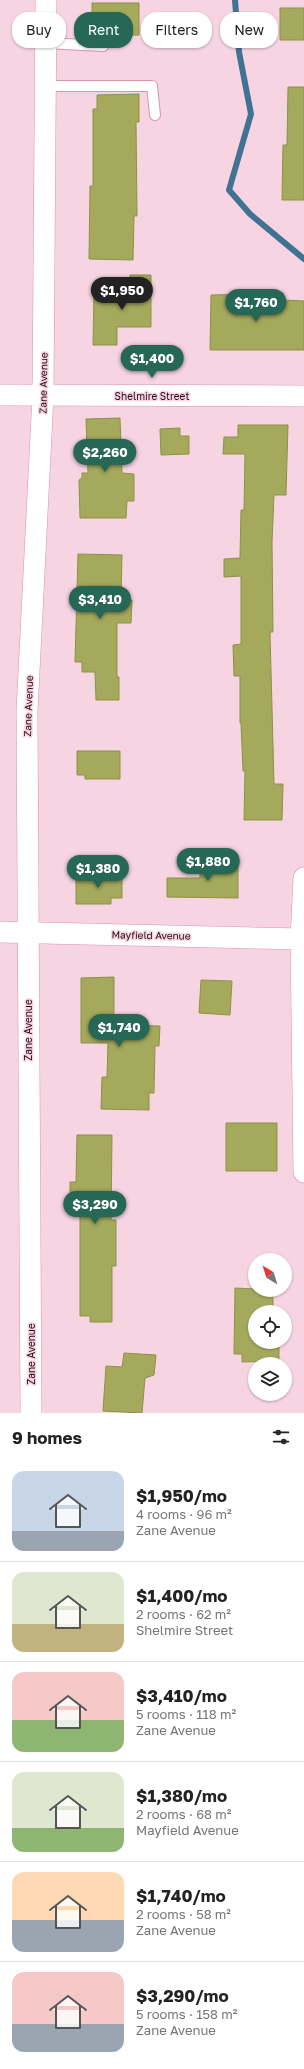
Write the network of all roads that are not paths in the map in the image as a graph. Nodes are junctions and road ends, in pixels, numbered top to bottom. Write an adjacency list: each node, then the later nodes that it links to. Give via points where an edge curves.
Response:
1 (46, 0): 2 (street, Zane Avenue)
2 (46, 12)
3 (46, 48): 4 (street, Zane Avenue)
4 (46, 86): 5 (lane, via 152,86); 7 (street, Zane Avenue)
5 (155, 115)
6 (0, 394): 7 (street, Shelmire Street)
7 (43, 396): 8 (street, Shelmire Street); 11 (street, Zane Avenue, via 27,710)
8 (304, 396)
9 (304, 878): 12 (street)
10 (0, 932): 11 (street, Mayfield Avenue)
11 (27, 932): 12 (street, Mayfield Avenue); 14 (street, Zane Avenue)
12 (301, 939): 13 (street)
13 (304, 1172)
14 (31, 1413)

